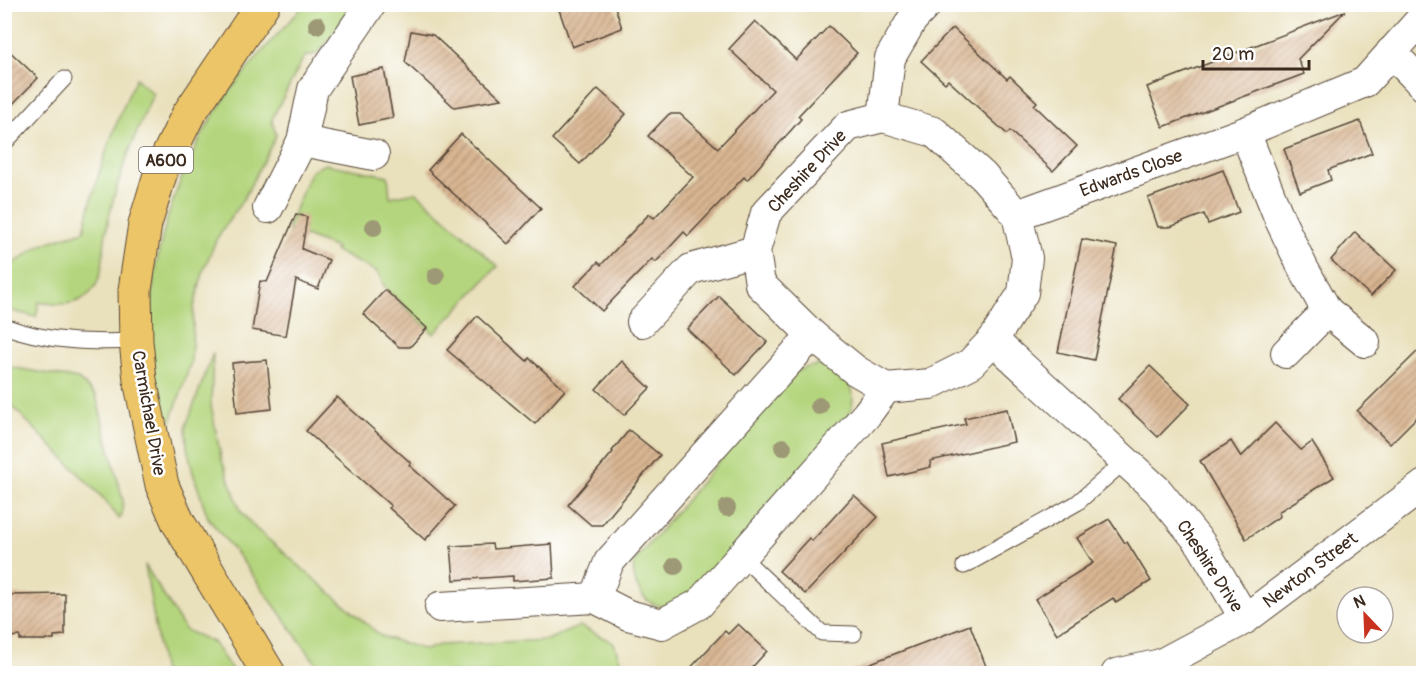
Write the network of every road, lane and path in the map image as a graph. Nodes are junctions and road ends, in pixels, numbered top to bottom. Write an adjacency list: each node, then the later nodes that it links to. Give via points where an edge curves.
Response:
1 (263, 4): 21 (main road, Carmichael Drive / A600, via 188,115 162,168 146,224 135,290)
2 (371, 4): 10 (street, via 314,89)
3 (927, 4): 8 (street, via 912,20 890,58)
4 (1424, 16): 5 (street, Edwards Close)
5 (1391, 52): 7 (street); 9 (street, Edwards Close, via 1365,82)
6 (64, 79): 11 (lane)
7 (1424, 86)
8 (883, 117): 14 (street, via 934,132 983,176); 15 (street, Cheshire Drive, via 848,126 766,213)
9 (1245, 132): 14 (street, Edwards Close); 16 (street, via 1280,220)
10 (302, 141): 12 (street); 13 (street)
11 (4, 144)
12 (374, 155)
13 (268, 208)
14 (1017, 215): 20 (street, via 1027,258 1023,293)
15 (755, 251): 17 (street, via 692,269); 19 (street, Cheshire Drive, via 760,284)
16 (1327, 311): 22 (street); 23 (street)
17 (642, 322)
18 (4, 326): 21 (lane, via 42,337 102,343)
19 (812, 335): 24 (street, Cheshire Drive, via 855,370); 29 (street, via 609,562)
20 (993, 340): 24 (street, via 970,364 930,384); 25 (street, Cheshire Drive)
21 (136, 341): 34 (main road, Carmichael Drive / A600, via 162,485 178,522)
22 (1365, 342)
23 (1286, 353)
24 (886, 388): 27 (street)
25 (1125, 460): 28 (lane, via 1077,503); 31 (street, Cheshire Drive, via 1157,490 1201,544)
26 (1424, 485): 31 (street, Newton Street)
27 (741, 556): 29 (street, via 699,604 662,624 628,615); 32 (lane, via 822,633)
28 (964, 566)
29 (595, 598): 30 (street)
30 (440, 607)
31 (1245, 619): 33 (street, Newton Street)
32 (854, 634)
33 (1155, 669): 35 (street, Newton Street)
34 (269, 674)
35 (1116, 674)

